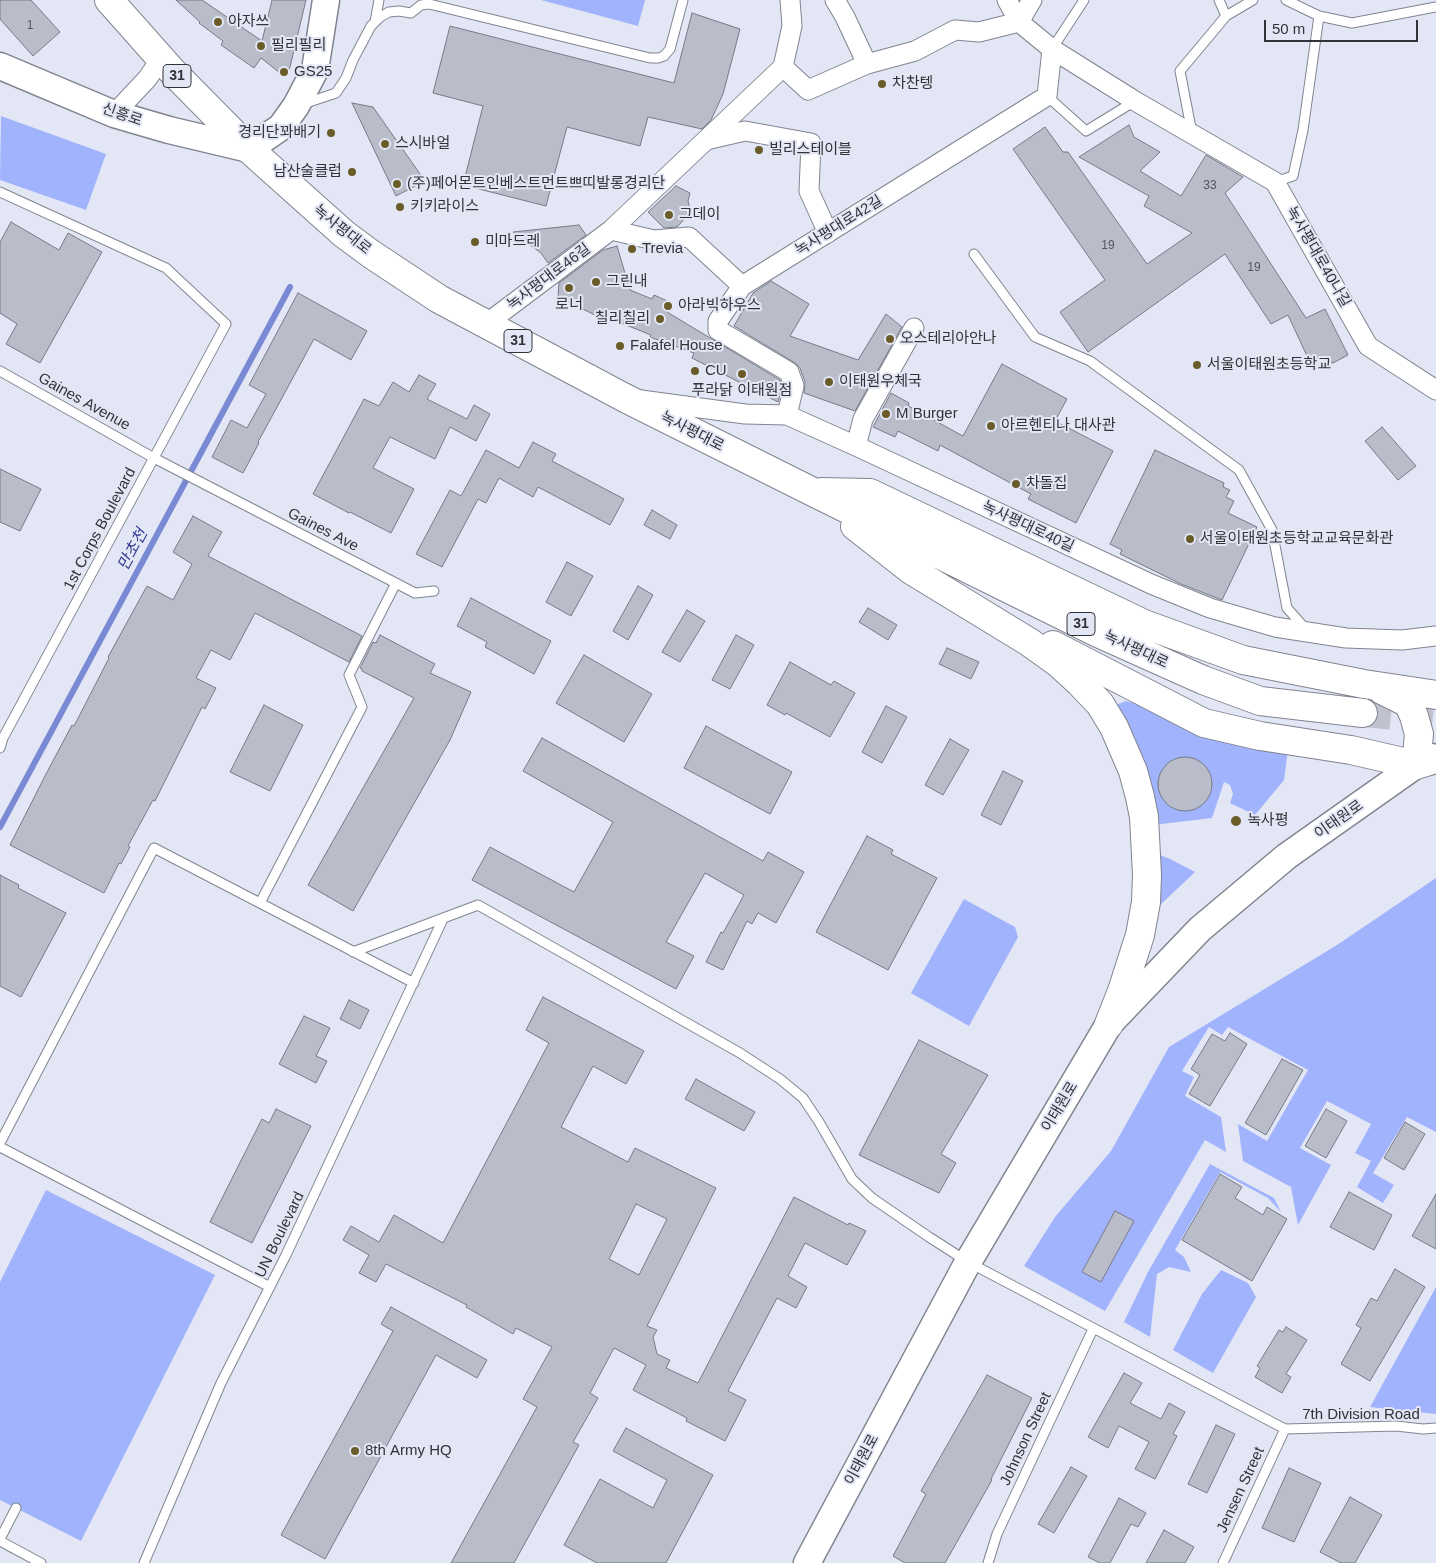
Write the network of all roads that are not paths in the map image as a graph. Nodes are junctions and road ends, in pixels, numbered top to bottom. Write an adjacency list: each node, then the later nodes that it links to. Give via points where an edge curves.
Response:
1 (109, 0): 19 (main road, 녹사평대로 / 31)
2 (326, 0): 25 (main road, via 316,70)
3 (379, 0): 16 (lane)
4 (683, 0): 16 (lane, via 670,49 658,58 429,4 421,5 411,13 389,12)
5 (790, 0): 22 (street, via 792,26)
6 (835, 0): 20 (street)
7 (1007, 0): 17 (street)
8 (1032, 0): 17 (street)
9 (1084, 0): 18 (lane)
10 (1219, 0): 14 (lane)
11 (1253, 0): 14 (lane)
12 (1286, 0): 15 (lane)
13 (1436, 7): 15 (lane, via 1352,23)
14 (1226, 16): 27 (lane, via 1180,71)
15 (1319, 16): 30 (lane, via 1303,130 1292,176)
16 (375, 22): 25 (lane, via 336,93)
17 (1019, 22): 18 (street); 20 (street, via 979,32 955,30 915,51)
18 (1052, 49): 23 (street); 24 (street)
19 (161, 59): 26 (street); 29 (main road, 녹사평대로 / 31)
20 (867, 64): 22 (street, via 808,90)
21 (0, 66): 26 (main road, 신흥로)
22 (783, 67): 28 (street, 녹사평대로46길)
23 (1047, 96): 24 (lane, via 1086,131); 33 (street, 녹사평대로42길)
24 (1135, 101): 27 (street)
25 (296, 106): 29 (main road, via 281,127)
26 (114, 114): 29 (main road, 신흥로)
27 (1192, 134): 30 (street)
28 (705, 140): 32 (street, 녹사평대로46길); 33 (street, via 745,131 811,143 810,191)
29 (249, 149): 36 (main road, 녹사평대로 / 31, via 371,254 439,299)
30 (1275, 182): 39 (street, 녹사평대로40나길, via 1368,346)
31 (0, 192): 43 (lane, 1st Corps Boulevard, via 166,268 226,324)
32 (611, 230): 35 (street, via 654,240 689,237); 36 (street, 녹사평대로46길)
33 (828, 233): 35 (street, 녹사평대로42길)
34 (974, 254): 49 (lane, via 1035,337 1090,362 1239,470 1272,530 1288,608 1303,626)
35 (742, 286): 41 (street, 녹사평대로42길, via 718,321 718,330 789,372 794,386)
36 (486, 324): 40 (main road, 녹사평대로 / 31)
37 (914, 328): 42 (street, via 863,419)
38 (0, 371): 43 (lane, Gaines Avenue)
39 (1436, 390)
40 (625, 398): 41 (street, 녹사평대로40길, via 745,414); 45 (main road, 녹사평대로 / 31)
41 (787, 416): 42 (street, 녹사평대로40길)
42 (856, 446): 49 (street, 녹사평대로40길, via 1151,584 1210,608 1274,627)
43 (154, 458): 44 (lane, Gaines Avenue); 54 (lane, 1st Corps Boulevard)
44 (201, 482): 47 (lane, Gaines Ave)
45 (813, 492): 46 (main road); 51 (main road, via 870,493 1144,624 1243,660); 53 (main road, 녹사평대로 / 31, via 1098,633 1203,680 1260,701)
46 (911, 570): 55 (main road, via 1204,722 1260,736); 60 (main road, via 1057,662 1100,704 1123,747 1133,771 1144,817 1147,875 1140,935)
47 (396, 583): 48 (lane, Gaines Ave, via 415,593); 56 (lane, via 349,675 362,707)
48 (434, 591)
49 (1301, 631): 50 (street, 녹사평대로40길, via 1346,638 1402,640)
50 (1436, 636)
51 (1374, 685): 52 (main road); 55 (main road, via 1408,703)
52 (1436, 695)
53 (1363, 713)
54 (0, 748)
55 (1429, 760): 60 (main road, 이태원로, via 1279,862 1200,929)
56 (260, 903): 58 (lane); 61 (lane, via 154,848)
57 (443, 919): 58 (lane); 59 (lane, UN Boulevard); 62 (lane, via 478,905 748,1057 803,1098 852,1179 872,1198)
58 (353, 952): 59 (lane)
59 (414, 983): 63 (lane, UN Boulevard)
60 (1109, 1024): 62 (main road, 이태원로)
61 (0, 1145): 63 (lane)
62 (968, 1262): 64 (lane); 71 (main road, 이태원로)
63 (270, 1287): 70 (lane, UN Boulevard, via 221,1383)
64 (1093, 1329): 66 (lane); 72 (lane, Johnson Street, via 997,1534)
65 (1436, 1428): 66 (lane, 7th Division Road)
66 (1285, 1429): 73 (lane, Jensen Street)
67 (16, 1508): 68 (lane)
68 (0, 1540): 69 (lane)
69 (41, 1563)
70 (144, 1563)
71 (807, 1563)
72 (988, 1563)
73 (1223, 1563)

